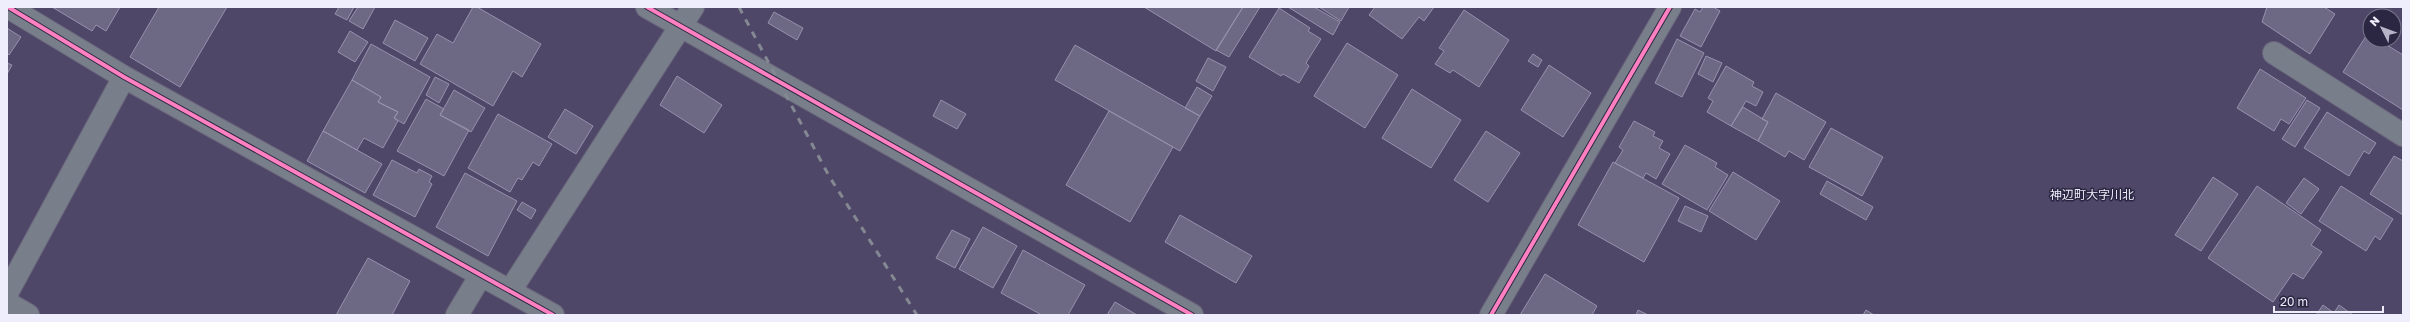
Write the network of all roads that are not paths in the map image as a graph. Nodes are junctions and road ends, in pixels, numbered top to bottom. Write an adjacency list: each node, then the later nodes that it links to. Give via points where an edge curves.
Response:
1 (8, 7): 7 (street)
2 (648, 7): 5 (street)
3 (693, 7): 5 (street)
4 (1670, 7): 17 (street)
5 (682, 26): 10 (street); 16 (street)
6 (2274, 53): 8 (street)
7 (124, 77): 9 (street); 11 (street)
8 (2403, 135)
9 (481, 275): 10 (street); 14 (street)
10 (510, 291): 15 (street)
11 (7, 293)
12 (7, 303): 13 (street)
13 (28, 315)
14 (457, 315)
15 (553, 315)
16 (1192, 315)
17 (1492, 315)

